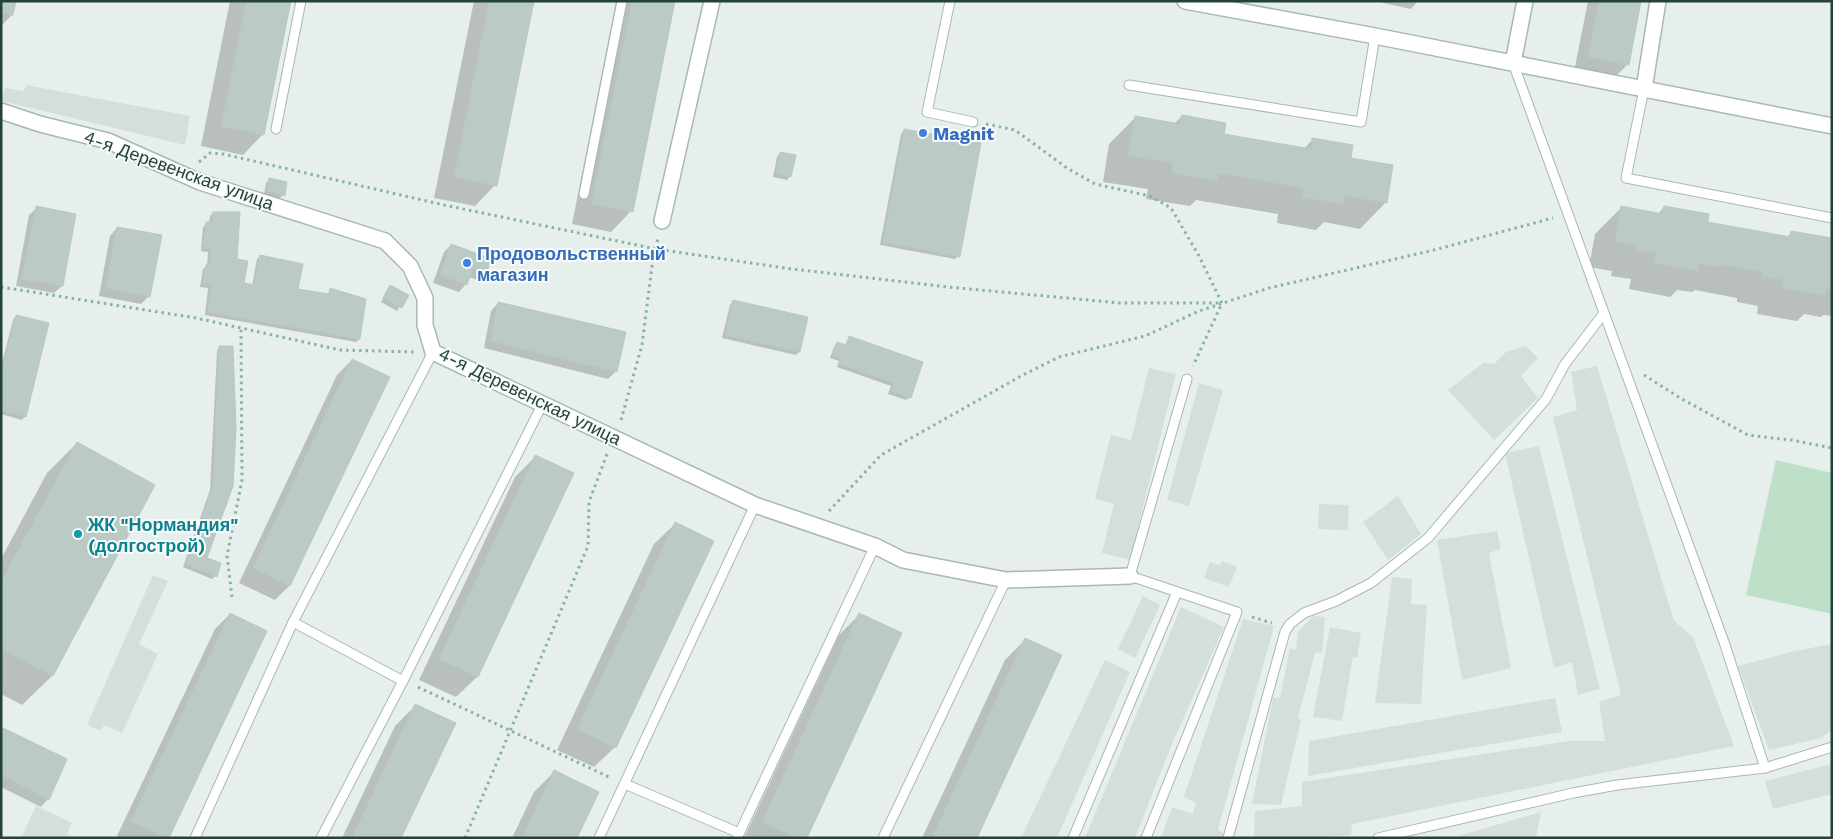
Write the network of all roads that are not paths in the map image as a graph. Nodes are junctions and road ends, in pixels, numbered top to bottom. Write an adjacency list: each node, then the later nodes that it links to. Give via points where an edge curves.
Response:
1 (301, 1): 15 (lane)
2 (622, 1): 16 (lane)
3 (712, 1): 18 (street)
4 (950, 1): 13 (lane, via 927,112)
5 (1186, 1): 8 (street)
6 (1525, 1): 9 (street)
7 (1658, 1): 11 (street)
8 (1375, 36): 9 (street); 10 (lane, via 1361,122)
9 (1513, 63): 11 (street); 19 (lane)
10 (1129, 85)
11 (1644, 89): 14 (street); 17 (lane, via 1626,178)
12 (1, 111): 20 (street, 4-я Деревенская улица, via 108,142 200,182 385,241 410,266 425,298 425,325)
13 (973, 122)
14 (1832, 126)
15 (276, 129)
16 (584, 194)
17 (1832, 218)
18 (662, 221)
19 (1604, 313): 31 (lane, via 1724,642); 40 (lane, via 1566,364 1546,399 1428,538 1372,583 1304,613 1290,624 1285,632)
20 (433, 352): 22 (street, 4-я Деревенская улица); 28 (lane)
21 (1187, 379): 25 (lane)
22 (542, 402): 23 (street, 4-я Деревенская улица); 29 (lane)
23 (755, 504): 24 (street, 4-я Деревенская улица); 32 (lane)
24 (875, 546): 26 (street, 4-я Деревенская улица, via 903,560); 33 (lane)
25 (1130, 576): 26 (street, 4-я Деревенская улица); 27 (lane)
26 (1006, 580): 37 (lane)
27 (1177, 592): 38 (lane); 39 (lane, via 1237,612)
28 (294, 622): 29 (lane); 34 (lane)
29 (404, 681): 35 (lane)
30 (1832, 747): 31 (lane)
31 (1765, 768): 41 (lane, via 1573,793)
32 (625, 784): 33 (lane); 36 (lane)
33 (738, 835)
34 (195, 838)
35 (321, 838)
36 (598, 838)
37 (883, 838)
38 (1073, 838)
39 (1146, 838)
40 (1228, 838)
41 (1378, 838)

